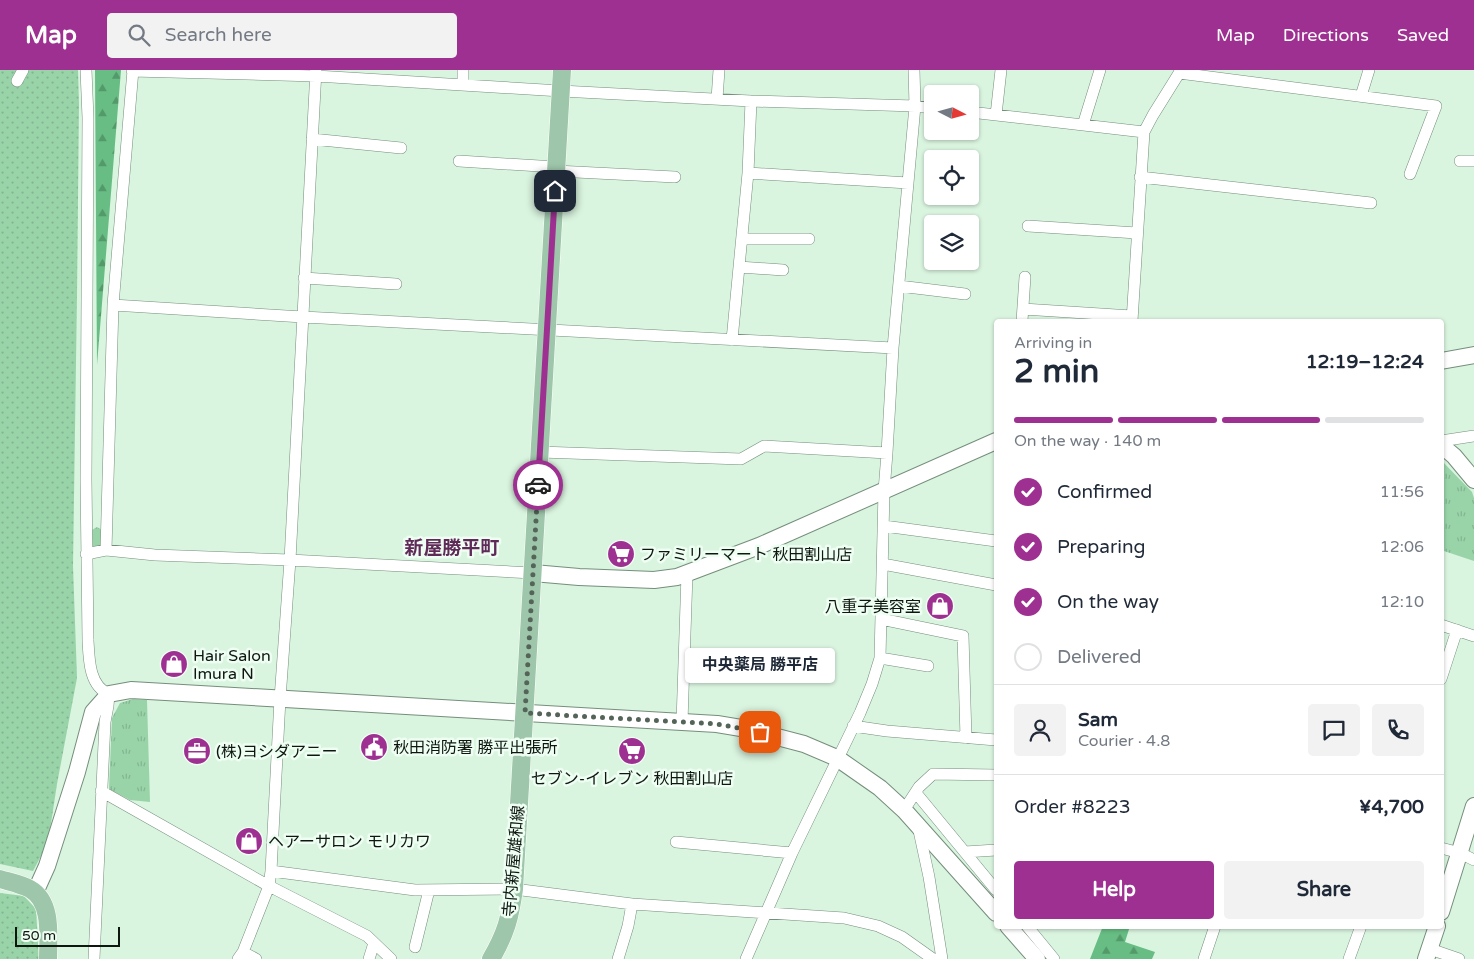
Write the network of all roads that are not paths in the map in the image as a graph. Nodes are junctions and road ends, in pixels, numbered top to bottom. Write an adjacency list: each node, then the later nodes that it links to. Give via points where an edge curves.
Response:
1 (23, 70): 13 (street)
2 (86, 70): 69 (street)
3 (463, 70): 14 (street)
4 (562, 70): 15 (main road, 寺内新屋雄和線)
5 (719, 70): 17 (street)
6 (914, 70): 19 (street)
7 (1001, 70): 22 (street)
8 (1100, 70): 23 (street)
9 (1369, 70): 16 (street)
10 (132, 71): 12 (street); 48 (street)
11 (1180, 71): 16 (street); 24 (street)
12 (316, 73): 14 (street); 25 (street)
13 (17, 81)
14 (463, 85): 15 (street)
15 (561, 91): 17 (street); 30 (main road, 寺内新屋雄和線)
16 (1361, 96): 32 (street, via 1436,106)
17 (717, 99): 18 (street)
18 (752, 101): 19 (street); 31 (street)
19 (915, 106): 20 (street); 35 (street)
20 (924, 107)
21 (979, 113): 22 (street)
22 (996, 115): 23 (street)
23 (1083, 125): 24 (street)
24 (1144, 132): 34 (street)
25 (312, 139): 26 (street); 44 (street)
26 (402, 148)
27 (459, 161): 30 (street)
28 (1460, 161): 29 (street)
29 (1474, 161)
30 (556, 169): 33 (street); 53 (main road, 寺内新屋雄和線)
31 (748, 173): 35 (street); 39 (street)
32 (1410, 174)
33 (674, 177)
34 (1140, 177): 36 (street); 38 (street)
35 (908, 183): 46 (street)
36 (1371, 203)
37 (1028, 226): 38 (street)
38 (1137, 234): 51 (street)
39 (742, 239): 40 (street); 41 (street)
40 (809, 239)
41 (739, 267): 42 (street); 54 (street)
42 (783, 270)
43 (1025, 277): 49 (street)
44 (304, 278): 45 (street); 50 (street)
45 (396, 284)
46 (899, 286): 47 (street); 55 (street)
47 (965, 294)
48 (113, 305): 50 (street); 68 (street)
49 (1023, 309): 51 (street); 52 (street)
50 (303, 317): 53 (street); 70 (street)
51 (1132, 318)
52 (1022, 319)
53 (546, 329): 54 (street); 62 (main road, 寺内新屋雄和線)
54 (732, 340): 55 (street)
55 (893, 348): 63 (street)
56 (1474, 355): 57 (street)
57 (1444, 360)
58 (1474, 436): 59 (street)
59 (1444, 441)
60 (994, 442): 65 (street)
61 (1444, 448): 64 (street)
62 (540, 452): 63 (street, via 741,459 764,446); 72 (main road, 寺内新屋雄和線)
63 (887, 453): 65 (street)
64 (1474, 480)
65 (884, 491): 66 (street); 73 (street)
66 (884, 526): 67 (street); 75 (street)
67 (994, 541)
68 (106, 550): 69 (street); 70 (street)
69 (86, 554): 82 (street, via 89,665 96,683)
70 (290, 560): 72 (street); 83 (street)
71 (888, 565): 74 (street)
72 (533, 573): 73 (street, via 654,580); 84 (main road, 寺内新屋雄和線)
73 (687, 574): 85 (street)
74 (994, 586)
75 (881, 619): 79 (street); 87 (street, via 963,636)
76 (1444, 626): 77 (street)
77 (1457, 630): 78 (street); 81 (street)
78 (1474, 636)
79 (880, 658): 80 (street); 86 (street)
80 (928, 666)
81 (1444, 670)
82 (109, 694): 83 (street, via 131,690); 91 (street); 105 (street, via 93,712 47,866 38,886)
83 (280, 699): 84 (street); 102 (street)
84 (525, 713): 85 (street); 107 (main road, 寺内新屋雄和線)
85 (682, 722): 89 (street, via 747,729 804,744)
86 (853, 726): 87 (street); 89 (street)
87 (966, 738): 88 (street)
88 (994, 740)
89 (837, 758): 94 (street, via 880,788); 100 (street)
90 (994, 776): 92 (street, via 933,774)
91 (101, 791): 104 (street); 123 (street)
92 (916, 793): 94 (street); 99 (street)
93 (1474, 806): 101 (street)
94 (904, 810): 95 (street)
95 (917, 825): 111 (street); 131 (street)
96 (676, 842): 100 (street)
97 (1444, 849): 101 (street)
98 (994, 850): 99 (street)
99 (965, 852): 106 (street)
100 (792, 853): 112 (street)
101 (1467, 857): 110 (street)
102 (271, 871): 104 (street); 108 (street)
103 (0, 879): 105 (main road)
104 (269, 886): 118 (street, via 367,936); 121 (street)
105 (27, 887): 122 (main road, via 39,896 47,911)
106 (994, 888)
107 (514, 889): 108 (street); 109 (street); 127 (main road, 寺内新屋雄和線, via 506,930)
108 (429, 890): 119 (street)
109 (632, 904): 112 (street); 128 (street)
110 (1444, 906)
111 (994, 911)
112 (765, 914): 129 (street); 130 (street, via 844,918 878,926 902,937)
113 (1011, 929): 132 (street)
114 (1029, 929): 133 (street)
115 (1214, 929): 134 (street)
116 (1359, 929): 135 (street)
117 (1436, 929): 120 (street)
118 (374, 943): 125 (street); 126 (street)
119 (415, 947)
120 (1428, 954): 136 (street)
121 (241, 955): 124 (street)
122 (48, 959)
123 (94, 959)
124 (256, 959)
125 (369, 959)
126 (391, 959)
127 (491, 959)
128 (618, 959)
129 (746, 959)
130 (933, 959)
131 (942, 959)
132 (1038, 959)
133 (1054, 959)
134 (1204, 959)
135 (1349, 959)
136 (1459, 959)

